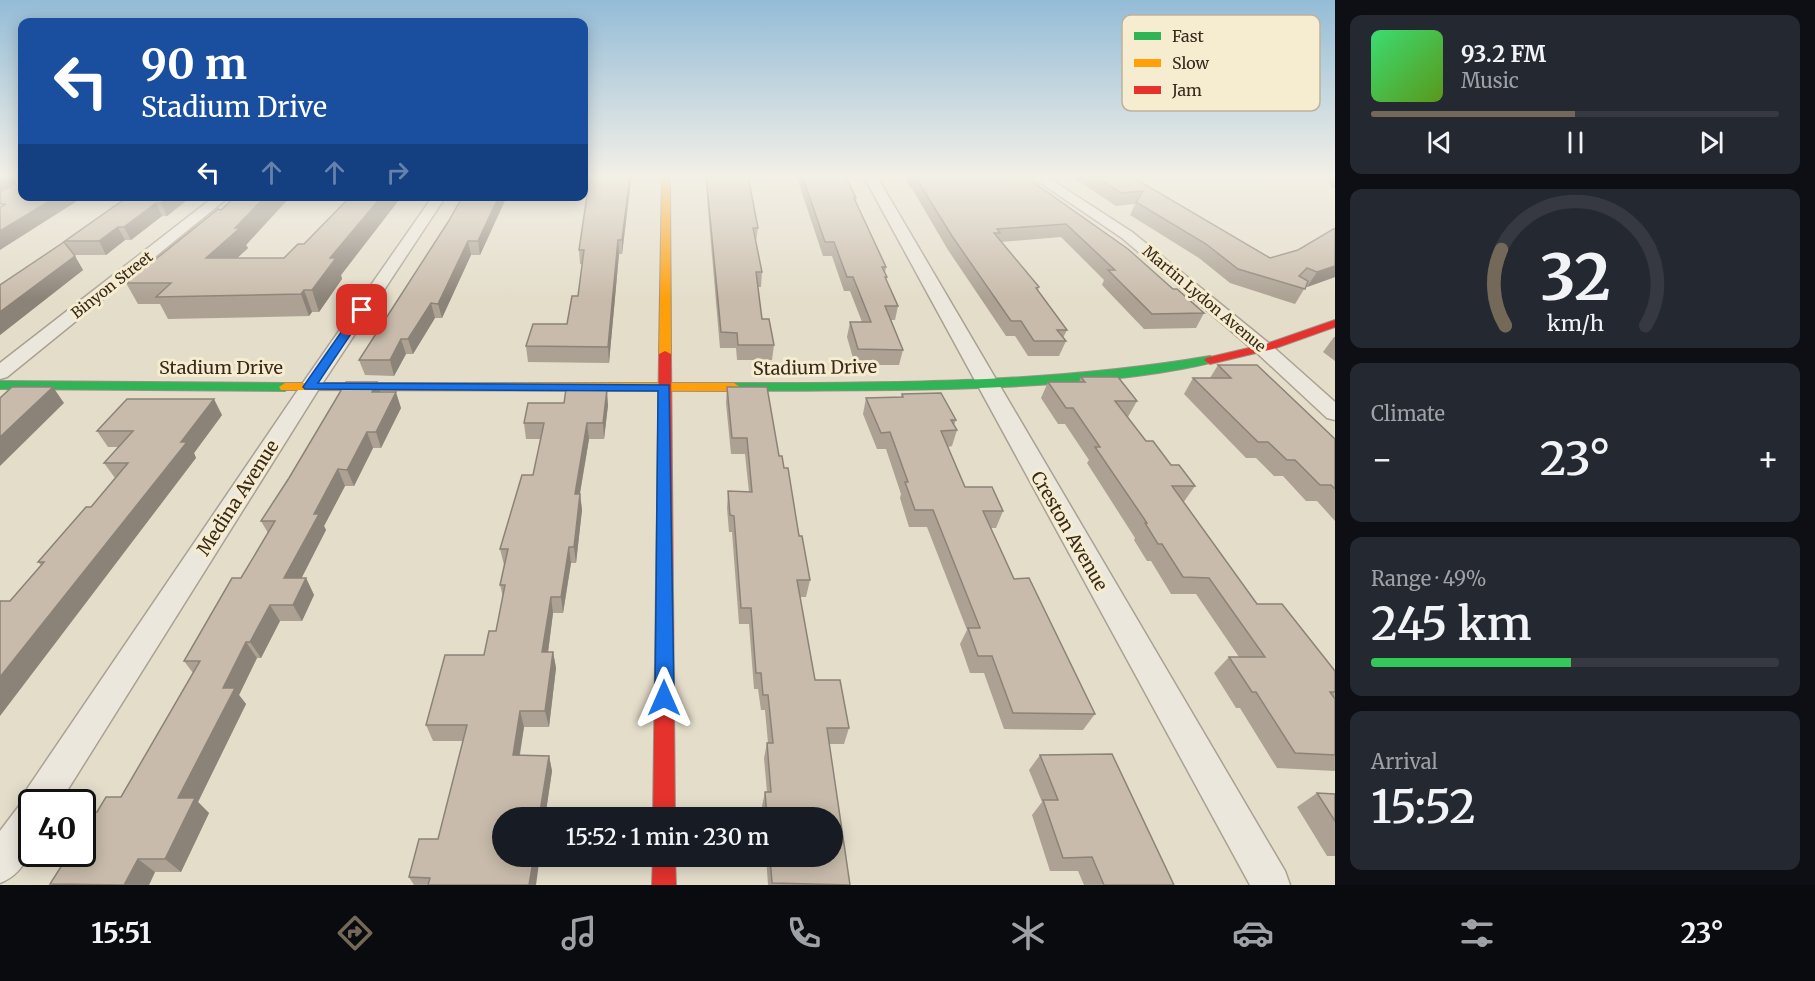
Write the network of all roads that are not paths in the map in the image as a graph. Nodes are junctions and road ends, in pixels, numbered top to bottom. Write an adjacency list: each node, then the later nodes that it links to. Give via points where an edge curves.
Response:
1 (198, 216): 8 (street, Binyon Street)
2 (426, 216): 11 (street, Medina Avenue)
3 (666, 216): 12 (street)
4 (891, 216): 10 (street, Creston Avenue)
5 (1098, 216): 7 (street, Martin Lydon Avenue, via 1127,235)
6 (1335, 323): 7 (street, Stadium Drive)
7 (1264, 349): 10 (street, Stadium Drive, via 1103,376); 13 (street, Martin Lydon Avenue)
8 (0, 374)
9 (0, 385): 11 (street, Stadium Drive)
10 (985, 385): 12 (street, Stadium Drive); 20 (street, Creston Avenue)
11 (310, 387): 12 (street, Stadium Drive); 14 (street, Medina Avenue)
12 (664, 388): 15 (street)
13 (1335, 413)
14 (48, 789)
15 (664, 807)
16 (18, 837): 17 (street)
17 (0, 864)
18 (664, 867): 19 (street)
19 (664, 885)
20 (1271, 885)

